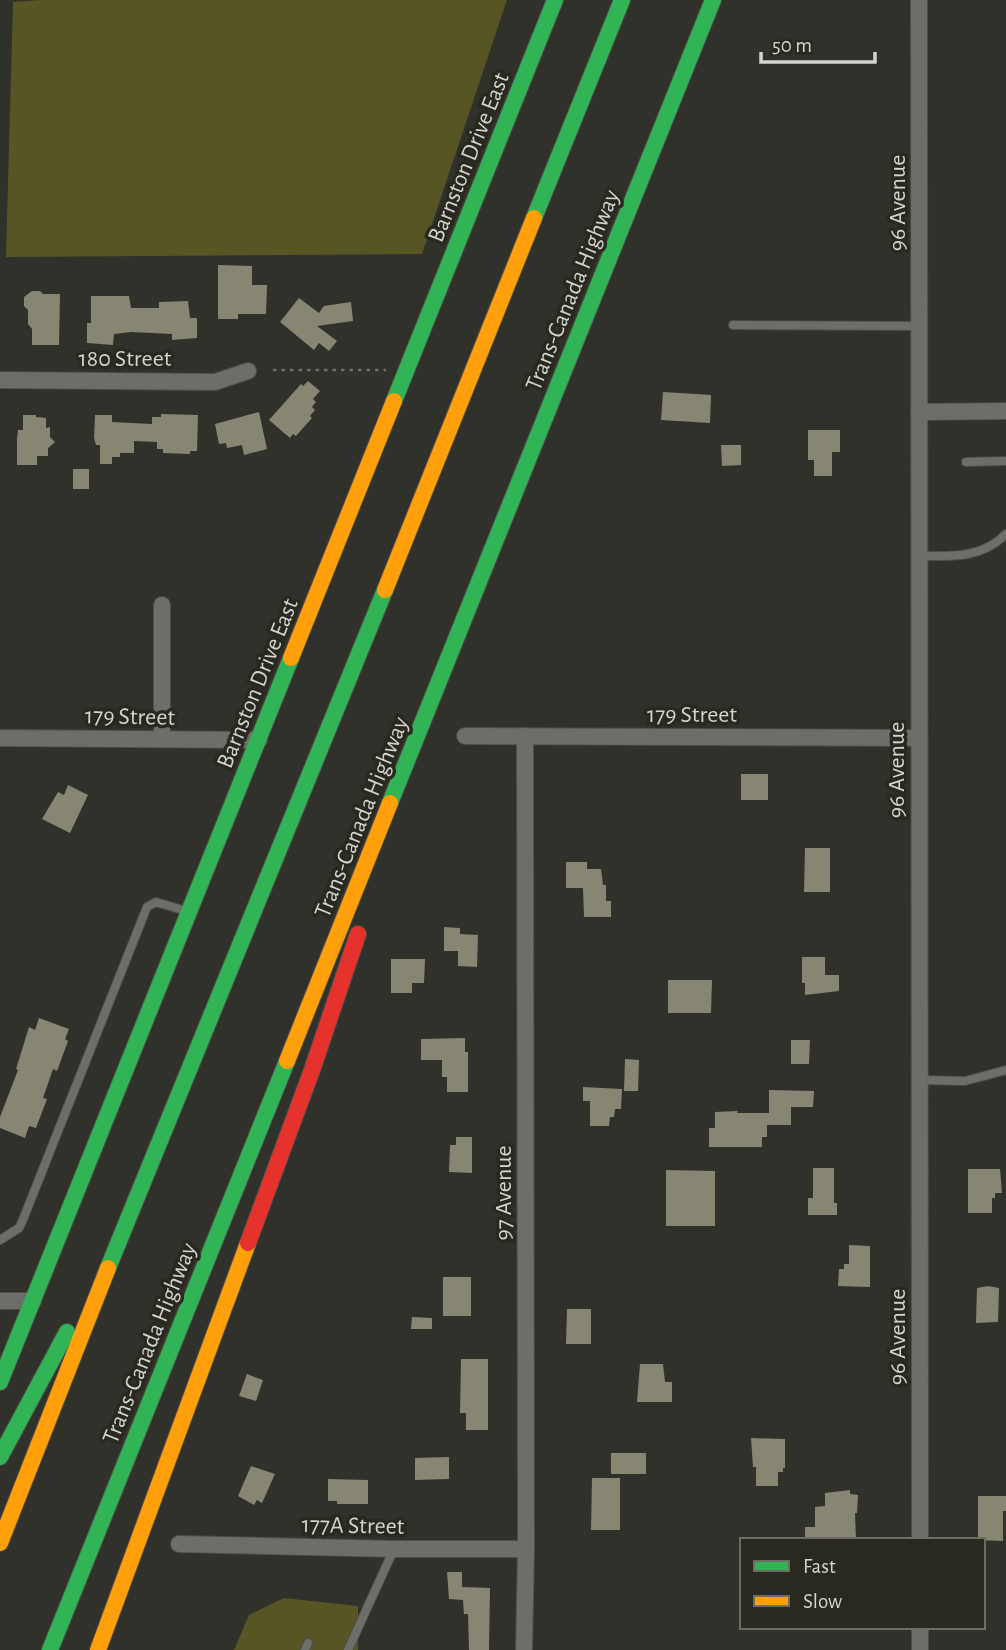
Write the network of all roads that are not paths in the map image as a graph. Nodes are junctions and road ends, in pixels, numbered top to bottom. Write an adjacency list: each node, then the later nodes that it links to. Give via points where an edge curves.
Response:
1 (555, 0): 22 (main road, Barnston Drive East)
2 (622, 0): 28 (main road)
3 (713, 0): 16 (main road, Trans-Canada Highway)
4 (919, 0): 6 (street, 96 Avenue)
5 (733, 325): 6 (lane)
6 (919, 327): 10 (street, 96 Avenue)
7 (248, 371): 8 (street, 180 Street, via 215,382)
8 (0, 380)
9 (1006, 411): 10 (street)
10 (919, 412): 14 (street, 96 Avenue)
11 (1006, 461): 12 (lane)
12 (966, 462)
13 (1006, 534): 14 (lane, via 970,555)
14 (919, 556): 20 (street, 96 Avenue)
15 (162, 605): 21 (street)
16 (466, 615): 23 (main road); 41 (main road, Trans-Canada Highway)
17 (465, 736): 18 (street, 179 Street)
18 (525, 736): 20 (street, 179 Street); 39 (street, 97 Avenue)
19 (0, 738): 21 (street, 179 Street)
20 (919, 738): 27 (street, 96 Avenue)
21 (162, 739): 22 (street, 179 Street)
22 (259, 740): 24 (main road, Barnston Drive East)
23 (374, 888)
24 (190, 912): 29 (lane, via 156,902 147,907 22,1222); 31 (main road, Barnston Drive East)
25 (365, 914): 33 (main road)
26 (1006, 1070): 27 (lane, via 965,1081)
27 (920, 1080): 35 (street, 96 Avenue)
28 (122, 1230): 34 (main road); 36 (main road)
29 (0, 1240)
30 (0, 1301): 31 (street)
31 (33, 1301): 32 (main road, Barnston Drive East)
32 (0, 1382)
33 (177, 1434): 42 (main road); 43 (main road)
34 (0, 1457)
35 (920, 1538)
36 (0, 1544)
37 (179, 1544): 38 (street, 177A Street)
38 (394, 1549): 39 (street, 177A Street); 44 (lane)
39 (526, 1549): 45 (street, 97 Avenue)
40 (920, 1629): 46 (street)
41 (50, 1650)
42 (87, 1650)
43 (98, 1650)
44 (348, 1650)
45 (524, 1650)
46 (920, 1650)

